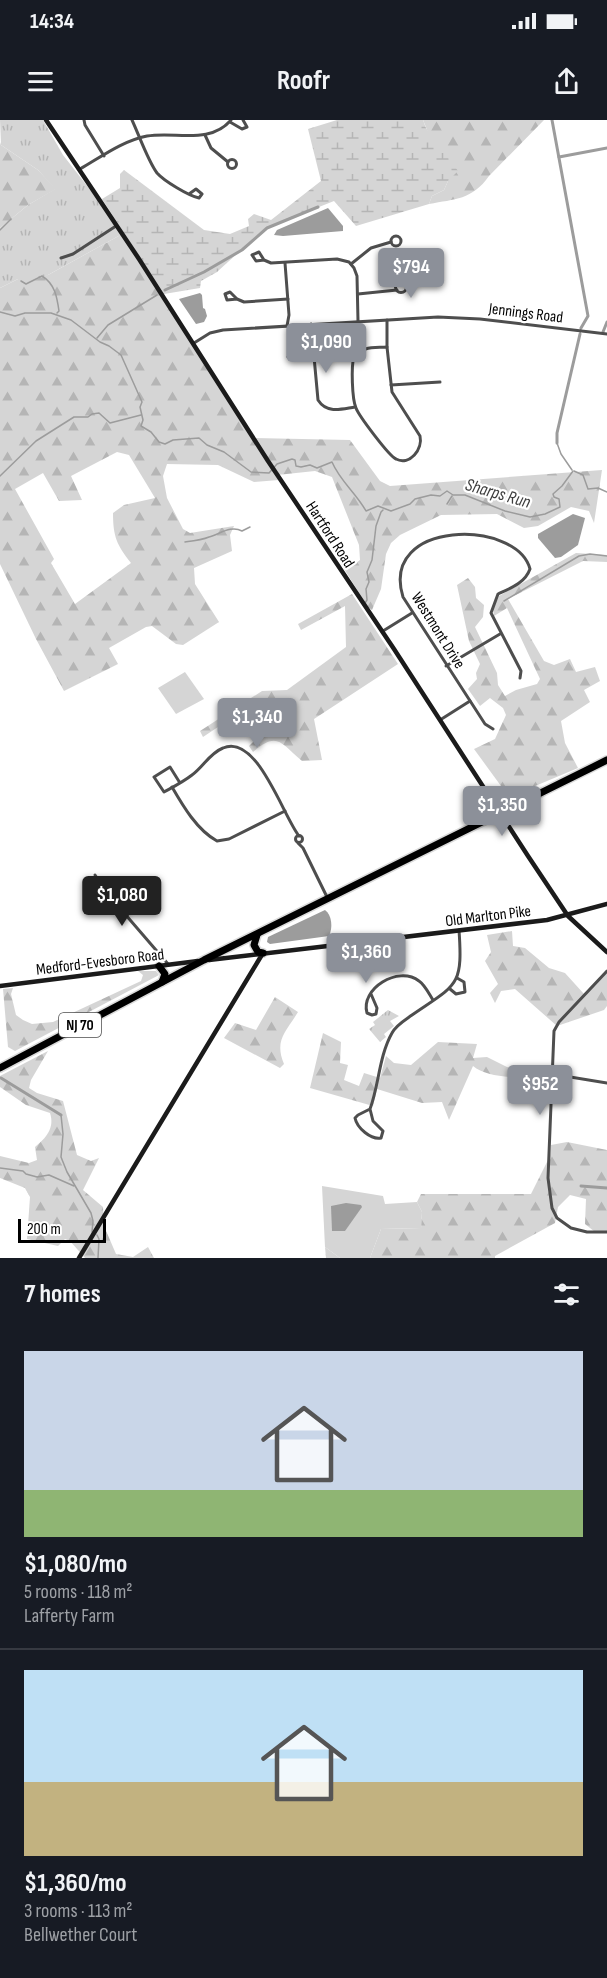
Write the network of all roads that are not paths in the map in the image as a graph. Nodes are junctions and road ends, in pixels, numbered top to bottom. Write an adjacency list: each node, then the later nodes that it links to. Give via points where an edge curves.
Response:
1 (46, 120): 10 (street, Hartford Road)
2 (84, 120): 8 (street)
3 (132, 120): 7 (street)
4 (243, 120): 5 (street, via 247,127 242,129)
5 (230, 121): 6 (street)
6 (205, 135): 7 (street); 9 (street, via 211,148)
7 (141, 138): 8 (street); 11 (street, via 158,173)
8 (104, 156): 10 (street)
9 (228, 162)
10 (78, 170): 12 (street, Hartford Road)
11 (189, 194): 11 (street, via 197,198 202,194 199,189)
12 (117, 225): 14 (street); 27 (street, Hartford Road)
13 (391, 242): 17 (street, via 371,248)
14 (61, 258)
15 (264, 260): 16 (street)
16 (285, 263): 17 (street, via 340,259); 21 (street)
17 (351, 264): 19 (street)
18 (396, 290): 19 (street)
19 (358, 294): 23 (street)
20 (237, 299): 21 (street)
21 (288, 299): 25 (street)
22 (387, 320): 23 (street, Jennings Road); 26 (street, Jennings Road, via 475,319); 28 (street)
23 (358, 322): 24 (street, Jennings Road)
24 (311, 324): 25 (street, Jennings Road); 29 (street)
25 (287, 326): 27 (street, Jennings Road, via 223,330)
26 (607, 334)
27 (194, 343): 35 (street, Hartford Road)
28 (387, 347): 32 (street); 33 (street, via 366,348 354,357)
29 (314, 352): 30 (street); 33 (street, via 316,394 321,406 331,410)
30 (288, 357)
31 (440, 382): 32 (street)
32 (391, 385): 33 (street, via 420,435 420,447 414,456 399,460 389,455)
33 (355, 407)
34 (412, 613): 35 (street); 36 (street, Westmont Drive, via 400,582 407,557 423,543 447,536 486,537 509,546 528,562 530,569 524,580 495,599 491,613); 37 (street, Westmont Drive)
35 (382, 632): 40 (street, Hartford Road)
36 (500, 634): 37 (street); 38 (street, Westmont Drive, via 521,671)
37 (446, 666): 39 (street, Westmont Drive)
38 (520, 678)
39 (470, 701): 40 (street); 41 (street, Westmont Drive, via 485,724)
40 (441, 720): 46 (street, Hartford Road)
41 (493, 729)
42 (607, 760): 46 (highway, NJ 70)
43 (180, 783): 44 (street); 44 (street, via 170,767 154,777 164,792); 45 (street, via 222,748 232,745 246,752 269,780)
44 (172, 787): 45 (street, via 186,810 217,841 229,839)
45 (285, 811): 48 (street, via 295,831 295,841 300,842)
46 (501, 813): 48 (highway, NJ 70); 50 (street, Hartford Road)
47 (94, 875): 58 (street)
48 (327, 899): 52 (highway, NJ 70)
49 (607, 904): 50 (street, Old Marlton Pike)
50 (568, 916): 51 (street, Old Marlton Pike); 54 (street, Hartford Road)
51 (459, 930): 53 (street, Old Marlton Pike); 62 (street, via 461,960)
52 (260, 933): 55 (highway, via 254,945); 57 (highway, NJ 70)
53 (278, 951): 55 (street, Old Marlton Pike); 60 (street)
54 (607, 952)
55 (263, 953): 56 (street, Old Marlton Pike); 60 (street)
56 (251, 955): 57 (street, Medford-Evesboro Road); 60 (street)
57 (204, 960): 58 (street, Medford-Evesboro Road); 63 (highway, NJ 70)
58 (169, 965): 59 (street, Medford-Evesboro Road)
59 (159, 966): 63 (highway, via 165,974); 64 (street, Medford-Evesboro Road)
60 (256, 966): 73 (street)
61 (607, 970): 69 (street, via 555,1029)
62 (457, 978): 65 (street); 65 (street, via 464,982 465,992 456,994)
63 (161, 983): 68 (highway, NJ 70)
64 (0, 986)
65 (450, 988): 67 (street)
66 (371, 994): 66 (street, via 365,1010 372,1016 378,1010); 67 (street, via 382,981 403,976 420,981)
67 (433, 1000): 71 (street, via 399,1024 391,1035)
68 (0, 1068)
69 (552, 1074): 70 (street); 72 (street, via 548,1179 552,1208 557,1218 571,1228)
70 (607, 1083)
71 (370, 1109): 71 (street, via 356,1116 356,1122 372,1137 381,1138 383,1131 373,1121)
72 (607, 1232)
73 (79, 1258)

